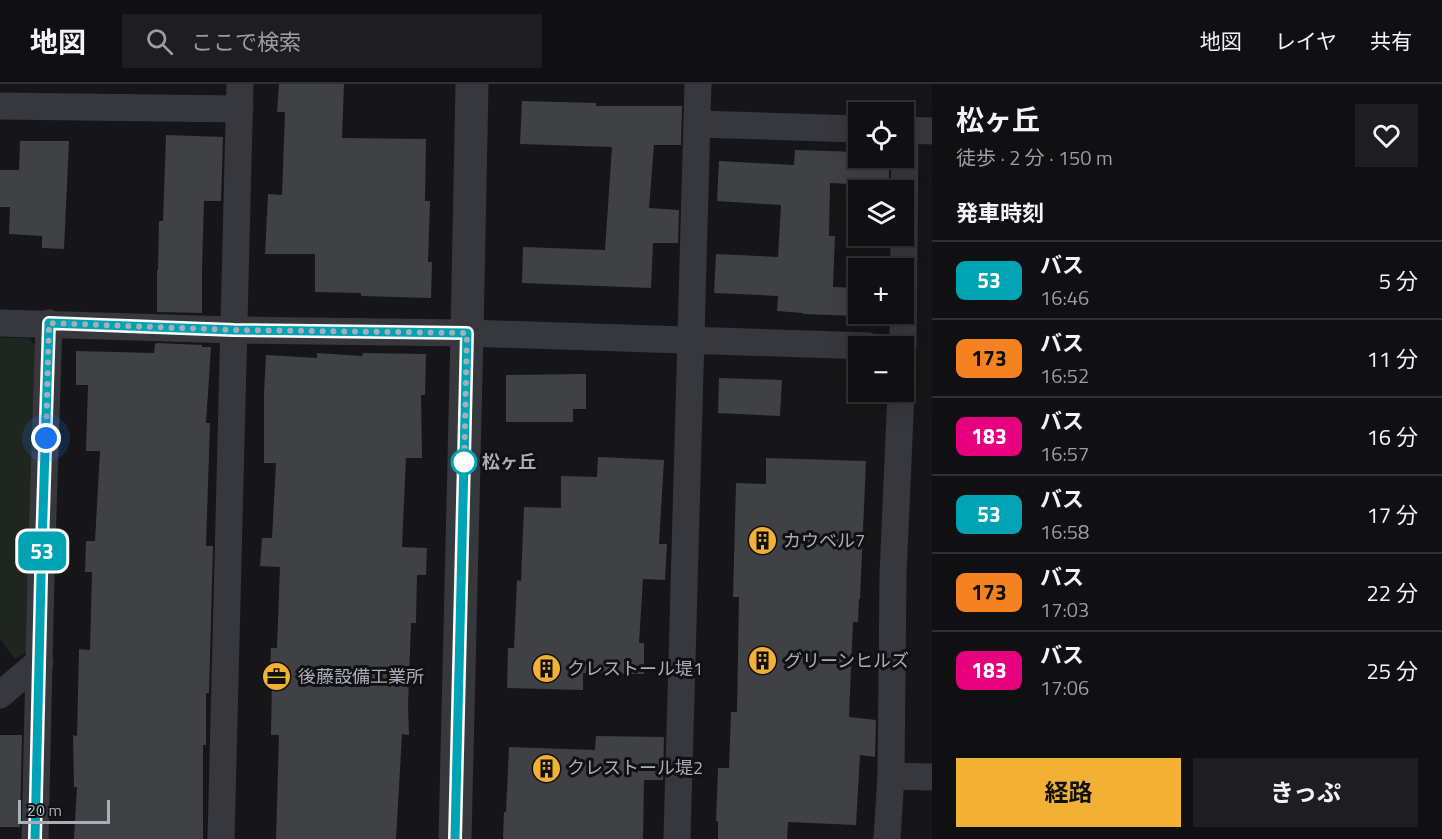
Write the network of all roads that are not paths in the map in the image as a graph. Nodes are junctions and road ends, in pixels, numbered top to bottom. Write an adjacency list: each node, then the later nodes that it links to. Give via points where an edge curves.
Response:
1 (472, 84): 11 (street)
2 (698, 84): 5 (street)
3 (240, 97): 4 (street); 10 (street)
4 (0, 106)
5 (697, 124): 6 (street); 13 (street)
6 (848, 129)
7 (912, 168): 12 (street)
8 (0, 322): 9 (street)
9 (49, 323): 10 (street); 16 (street)
10 (234, 330): 11 (street); 21 (street)
11 (467, 333): 13 (street); 22 (street)
12 (904, 336)
13 (691, 341): 14 (street); 23 (street)
14 (848, 345)
15 (901, 402): 18 (street, via 893,575)
16 (40, 661): 17 (street); 20 (street)
17 (0, 695)
18 (891, 776): 19 (street); 24 (street)
19 (932, 777)
20 (35, 839)
21 (221, 839)
22 (455, 839)
23 (677, 839)
24 (887, 839)

